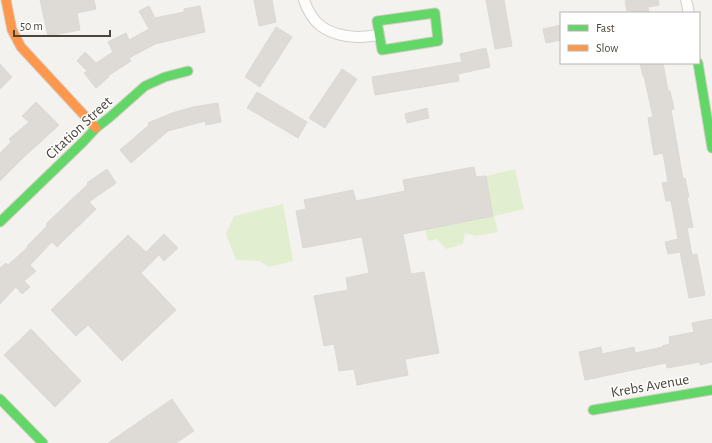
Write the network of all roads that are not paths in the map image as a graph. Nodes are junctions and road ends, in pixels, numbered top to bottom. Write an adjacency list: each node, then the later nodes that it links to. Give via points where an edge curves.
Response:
1 (6, 0): 8 (street, via 11,29 16,40)
2 (304, 0): 5 (street, via 314,19 335,33 357,37)
3 (686, 0): 4 (street)
4 (689, 12)
5 (379, 35): 5 (street, via 382,50 438,41 435,13 377,21)
6 (698, 64): 9 (street)
7 (188, 71): 8 (street, Citation Street, via 145,86)
8 (96, 128): 10 (street, Citation Street)
9 (712, 148)
10 (0, 222)
11 (712, 390): 13 (street, Krebs Avenue)
12 (0, 398): 14 (street)
13 (593, 410)
14 (43, 443)

